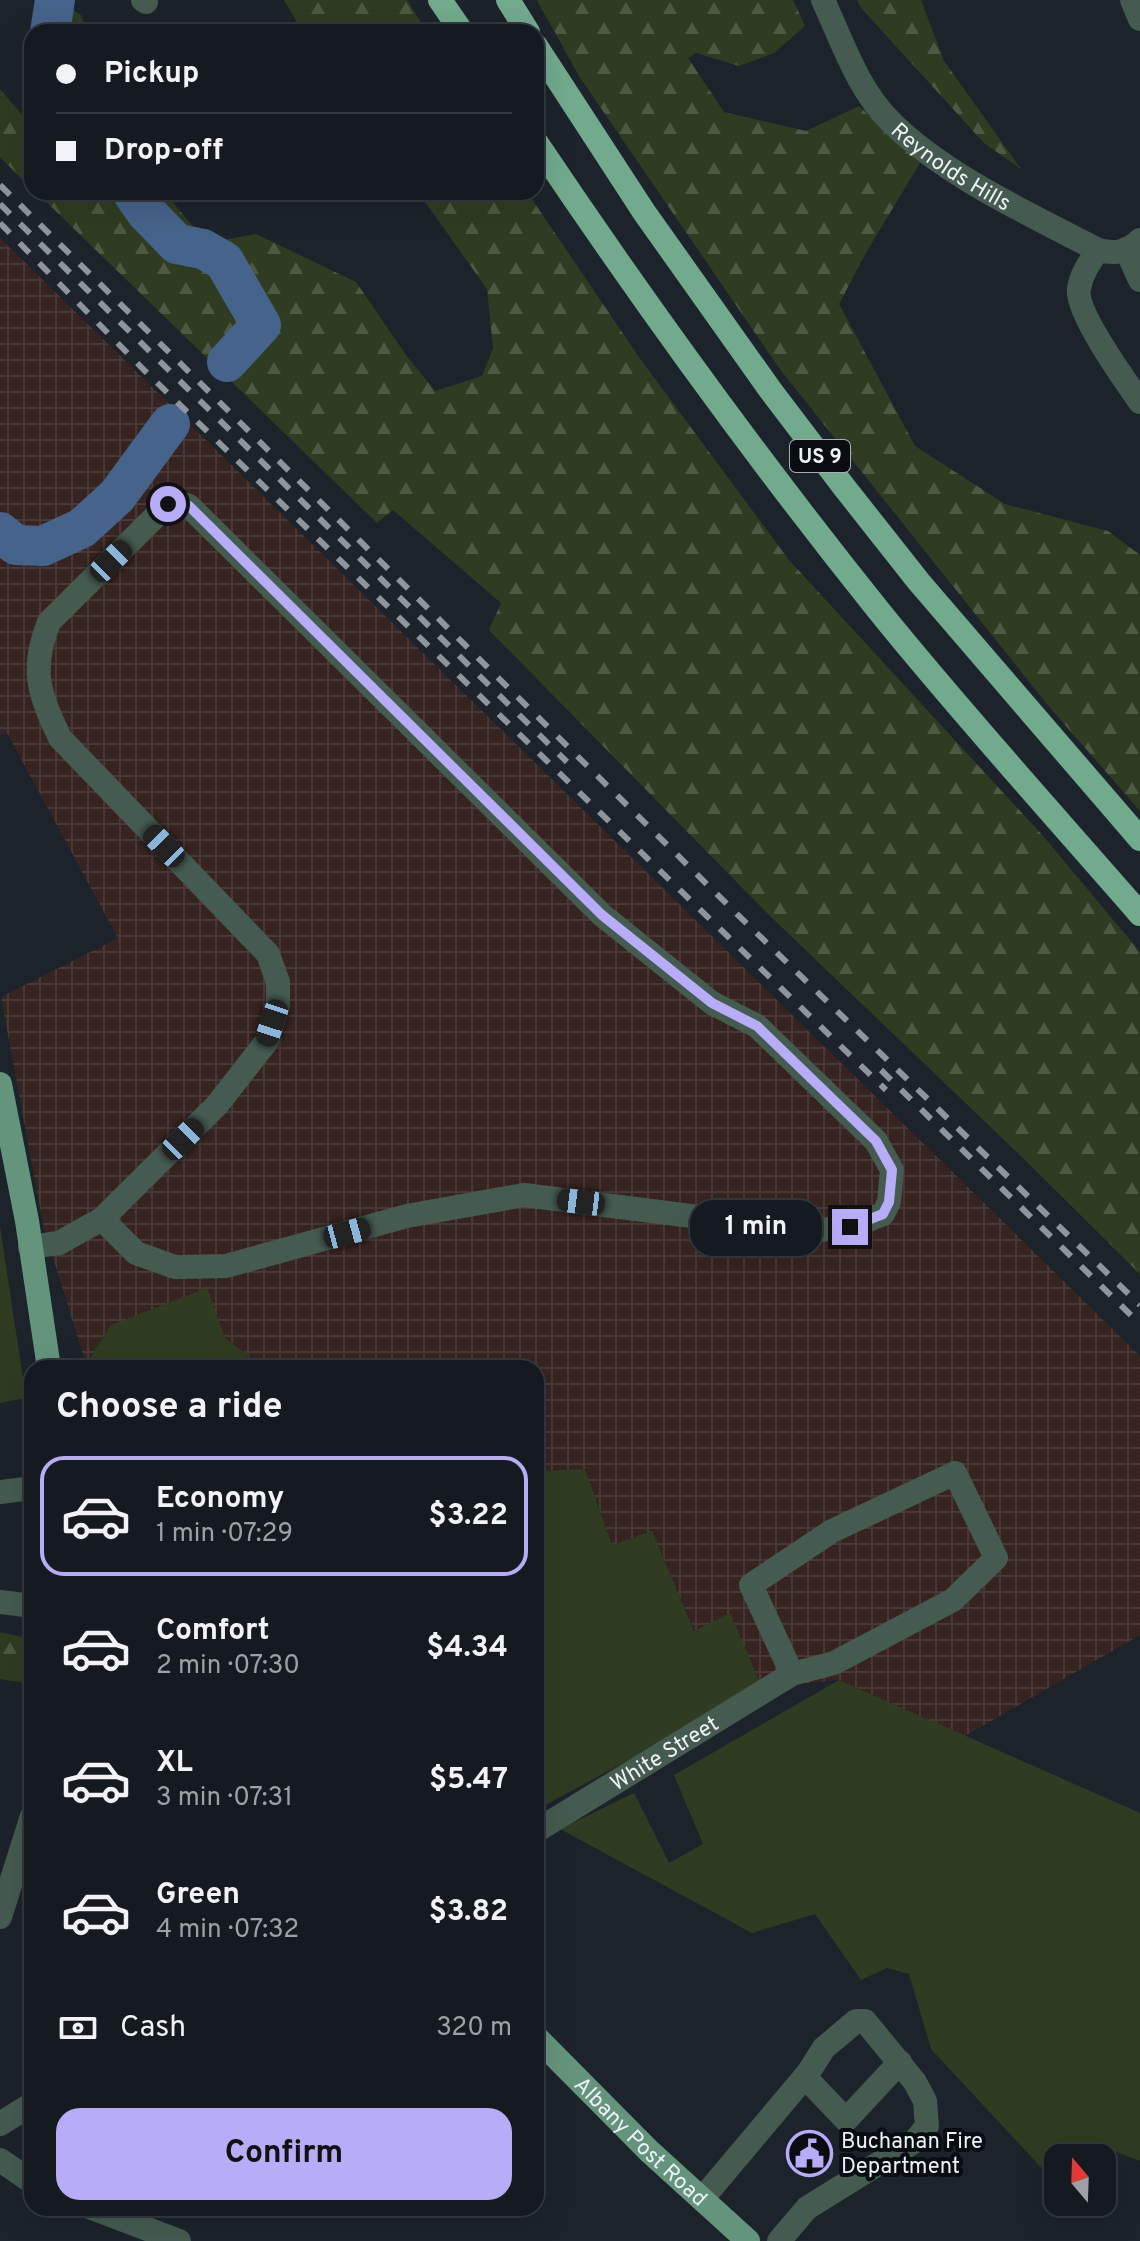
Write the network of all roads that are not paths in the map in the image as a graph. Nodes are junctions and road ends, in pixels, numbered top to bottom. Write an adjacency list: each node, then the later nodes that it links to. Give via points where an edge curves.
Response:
1 (440, 0): 7 (highway)
2 (447, 0): 8 (highway)
3 (508, 0): 9 (highway)
4 (823, 0): 13 (street, Reynolds Hills, via 861,82 890,121 946,166)
5 (1132, 0): 6 (street)
6 (1140, 19)
7 (457, 24)
8 (459, 24)
9 (523, 24)
10 (544, 58): 16 (highway, US 9, via 644,212 825,463 929,594)
11 (544, 153): 17 (highway, US 9, via 805,517 960,708)
12 (1133, 245): 13 (street, via 1115,254); 14 (street)
13 (1098, 250): 15 (street, via 1078,292 1084,312)
14 (1140, 280)
15 (1140, 402)
16 (1140, 839)
17 (1140, 914)
18 (0, 1084): 20 (main road)
19 (102, 1219): 19 (street, via 217,1105 267,1041 278,1005 278,982 268,954 60,738 38,678 49,622 168,504 178,502 189,506 602,915 712,1003 757,1026 876,1141 892,1170 883,1214 850,1227 810,1231 524,1195 407,1216 226,1266 175,1267 136,1253); 20 (street, via 59,1243)
20 (30, 1247): 21 (main road)
21 (48, 1360)
22 (24, 1489): 23 (street)
23 (0, 1492)
24 (0, 1602): 25 (street)
25 (24, 1605)
26 (792, 1674): 26 (street, White Street, via 751,1585 832,1531 955,1473 996,1558 953,1600 834,1663); 27 (street, White Street)
27 (544, 1826)
28 (24, 1841): 29 (street)
29 (0, 1917)
30 (544, 2045): 37 (main road, Albany Post Road)
31 (900, 2062): 32 (street, via 846,2120); 32 (street, via 865,2021 856,2021 824,2048); 41 (street, via 925,2101 927,2126 915,2141 807,2208)
32 (805, 2077): 37 (street)
33 (24, 2109): 34 (street)
34 (0, 2124)
35 (0, 2160): 36 (street)
36 (24, 2176)
37 (702, 2199): 40 (main road, Albany Post Road)
38 (113, 2216): 39 (street)
39 (179, 2241)
40 (748, 2241)
41 (779, 2241)

